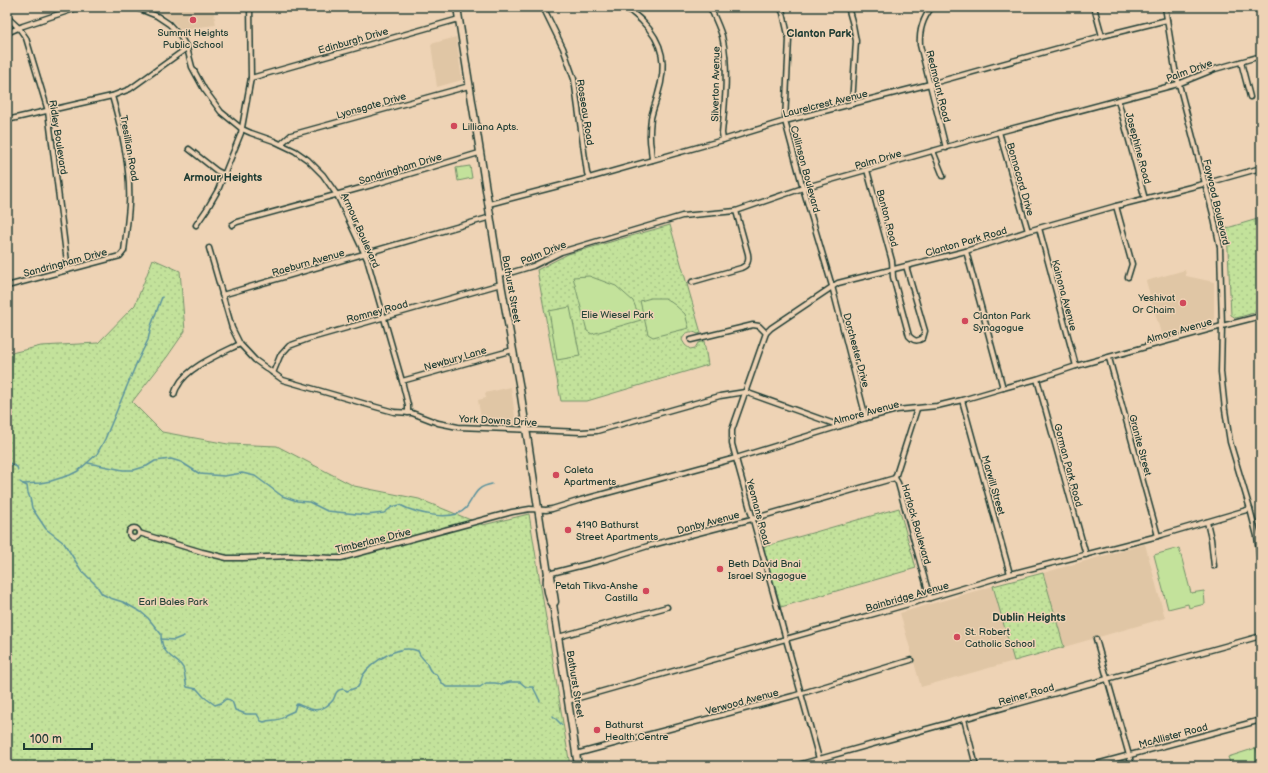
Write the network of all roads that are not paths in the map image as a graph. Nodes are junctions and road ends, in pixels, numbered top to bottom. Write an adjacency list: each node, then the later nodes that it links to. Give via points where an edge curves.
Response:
1 (80, 7): 16 (street)
2 (132, 7): 19 (street, Armour Boulevard, via 157,16 169,24)
3 (250, 7): 22 (street)
4 (457, 7): 14 (main road, Bathurst Street)
5 (543, 7): 46 (street, Rosseau Road, via 563,48 574,79)
6 (626, 7): 41 (street, via 647,27 656,39 662,54 662,76 651,119)
7 (710, 7): 35 (street, Silverton Avenue, via 722,34 724,49)
8 (780, 7): 32 (street, Collinson Boulevard, via 789,40)
9 (848, 7): 29 (street, via 856,41)
10 (932, 7): 23 (street, Redmount Road, via 923,22 920,36)
11 (1094, 7): 18 (street)
12 (1165, 7): 15 (street, Faywood Boulevard)
13 (7, 17): 16 (street, Ridley Boulevard)
14 (459, 19): 22 (street, Edinburgh Drive); 25 (main road, Bathurst Street)
15 (1167, 20): 18 (street, Laurelcrest Avenue); 24 (street, Faywood Boulevard)
16 (19, 28): 17 (street); 30 (street, Ridley Boulevard, via 26,38)
17 (7, 33)
18 (1102, 36): 23 (street, Laurelcrest Avenue)
19 (187, 48): 26 (street, via 130,89); 33 (street, Armour Boulevard, via 192,67 204,89 221,112)
20 (1261, 56): 21 (street, Palm Drive)
21 (1241, 62): 24 (street, Palm Drive); 27 (street)
22 (251, 78): 33 (street)
23 (930, 84): 29 (street, Laurelcrest Avenue); 37 (street, Redmount Road)
24 (1178, 84): 28 (street, Palm Drive); 47 (street, Faywood Boulevard)
25 (469, 86): 36 (street, Lyonsgate Drive, via 292,135); 40 (main road, Bathurst Street)
26 (112, 96): 30 (street); 61 (street, Tresillian Road, via 128,173 129,204)
27 (1250, 97)
28 (1118, 100): 34 (street, Palm Drive); 50 (street, Josephine Road)
29 (852, 104): 32 (street, Laurelcrest Avenue)
30 (48, 111): 31 (street); 65 (street, Ridley Boulevard)
31 (7, 120)
32 (785, 121): 35 (street, Laurelcrest Avenue); 48 (street, Collinson Boulevard)
33 (242, 128): 36 (street, Armour Boulevard); 44 (street)
34 (999, 132): 37 (street, Palm Drive); 58 (street, Bonnacord Drive)
35 (723, 140): 41 (street, Laurelcrest Avenue)
36 (280, 144): 49 (street, Armour Boulevard, via 308,160)
37 (946, 148): 39 (street, Palm Drive)
38 (189, 149): 44 (street)
39 (933, 151): 43 (street, Palm Drive); 45 (street)
40 (480, 153): 49 (street, Sandringham Drive); 51 (main road, Bathurst Street)
41 (652, 160): 46 (street, Laurelcrest Avenue)
42 (1261, 168): 47 (street, Clanton Park Road)
43 (867, 170): 48 (street, Palm Drive); 64 (street, Banton Road)
44 (225, 175): 55 (street)
45 (942, 176)
46 (589, 178): 51 (street, Laurelcrest Avenue)
47 (1205, 184): 50 (street, Clanton Park Road); 75 (street, Faywood Boulevard, via 1220,247)
48 (803, 188): 53 (street, Palm Drive); 71 (street, Collinson Boulevard)
49 (337, 195): 56 (street, Sandringham Drive); 62 (street, Armour Boulevard)
50 (1145, 199): 52 (street, Clanton Park Road)
51 (489, 204): 54 (main road, Bathurst Street)
52 (1116, 206): 57 (street, Clanton Park Road); 67 (street, via 1132,264)
53 (736, 211): 66 (street, Palm Drive, via 682,216 561,252 533,266); 68 (street, via 748,254 747,263 741,268)
54 (491, 217): 62 (street, Raeburn Avenue); 66 (main road, Bathurst Street)
55 (196, 225)
56 (232, 225)
57 (1039, 228): 58 (street, Clanton Park Road); 81 (street, Kainona Avenue)
58 (1028, 231): 60 (street, Clanton Park Road)
59 (209, 248): 72 (street, York Downs Drive)
60 (966, 250): 63 (street, Clanton Park Road); 85 (street)
61 (124, 251): 65 (street, Sandringham Drive, via 120,256)
62 (365, 254): 72 (street, Raeburn Avenue); 74 (street, Armour Boulevard)
63 (906, 266): 64 (street, Clanton Park Road); 64 (street, Banton Road, via 925,331 923,338 918,341 909,336)
64 (893, 269): 71 (street, Clanton Park Road)
65 (68, 270): 70 (street, Sandringham Drive)
66 (499, 274): 69 (main road, Bathurst Street)
67 (1128, 277)
68 (692, 282)
69 (501, 284): 74 (street, Romney Road); 79 (main road, Bathurst Street)
70 (7, 286)
71 (832, 286): 76 (street, Clanton Park Road); 91 (street, Dorchester Drive)
72 (222, 295): 78 (street, York Downs Drive)
73 (1261, 316): 75 (street, Almore Avenue)
74 (385, 318): 82 (street, Romney Road, via 289,346 280,356); 84 (street, Armour Boulevard)
75 (1222, 326): 80 (street, Almore Avenue); 97 (street, Faywood Boulevard, via 1221,372 1230,442)
76 (766, 333): 77 (street, via 759,326 753,325); 86 (street, Yeomans Road)
77 (691, 340)
78 (240, 344): 82 (street, York Downs Drive, via 255,360); 87 (street, via 186,374)
79 (513, 350): 84 (street, Newbury Lane); 93 (main road, Bathurst Street)
80 (1109, 358): 81 (street, Almore Avenue); 101 (street, Granite Street)
81 (1076, 366): 83 (street, Almore Avenue)
82 (273, 373): 90 (street, York Downs Drive, via 283,380 394,412)
83 (1037, 379): 85 (street, Almore Avenue); 102 (street, Gorman Park Road)
84 (402, 381): 90 (street, Armour Boulevard)
85 (1003, 388): 88 (street, Almore Avenue)
86 (745, 392): 92 (street, York Downs Drive); 93 (street, York Downs Drive, via 720,396 597,431); 94 (street, Yeomans Road, via 732,430)
87 (174, 394)
88 (962, 400): 89 (street, Almore Avenue); 106 (street, Marwill Street)
89 (917, 409): 91 (street, Almore Avenue, via 897,410); 95 (street, Harlock Boulevard)
90 (408, 413): 93 (street, York Downs Drive, via 458,427)
91 (866, 418): 92 (street, Almore Avenue)
92 (840, 426): 94 (street, Almore Avenue)
93 (525, 430): 96 (main road, Bathurst Street)
94 (736, 458): 96 (street, Almore Avenue, via 552,509); 98 (street, Yeomans Road)
95 (895, 478): 98 (street, Danby Avenue); 107 (street, Harlock Boulevard)
96 (538, 509): 100 (street, Timberlane Drive, via 512,512 337,558 227,558); 105 (main road, Bathurst Street)
97 (1250, 509): 99 (street, Bainbridge Avenue); 104 (street, Faywood Boulevard, via 1257,536)
98 (752, 519): 105 (street, Danby Avenue); 111 (street, Yeomans Road)
99 (1207, 522): 101 (street, Bainbridge Avenue); 103 (street)
100 (139, 533)
101 (1158, 536): 102 (street, Bainbridge Avenue)
102 (1086, 555): 106 (street, Bainbridge Avenue)
103 (1214, 566)
104 (1261, 569)
105 (548, 574): 110 (main road, Bathurst Street, via 553,586)
106 (1010, 574): 107 (street, Bainbridge Avenue)
107 (930, 598): 111 (street, Bainbridge Avenue)
108 (667, 607): 110 (street)
109 (1261, 636): 114 (street, Reiner Road)
110 (558, 637): 116 (main road, Bathurst Street)
111 (786, 639): 115 (street, Yeomans Road); 116 (street, Bainbridge Avenue)
112 (1096, 639): 114 (street)
113 (911, 660): 115 (street, Verwood Avenue)
114 (1108, 679): 117 (street, Reiner Road); 120 (street)
115 (801, 694): 119 (street, Verwood Avenue); 121 (street, Yeomans Road)
116 (568, 700): 119 (main road, Bathurst Street)
117 (964, 720): 121 (street, Reiner Road); 125 (street)
118 (1261, 720): 120 (street, McAllister Road)
119 (576, 754): 122 (main road, Bathurst Street)
120 (1129, 755): 126 (street, McAllister Road); 127 (street)
121 (819, 760): 123 (street, Reiner Road); 124 (street, Yeomans Road)
122 (578, 766)
123 (794, 766)
124 (821, 766)
125 (976, 766)
126 (1089, 766)
127 (1132, 766)

